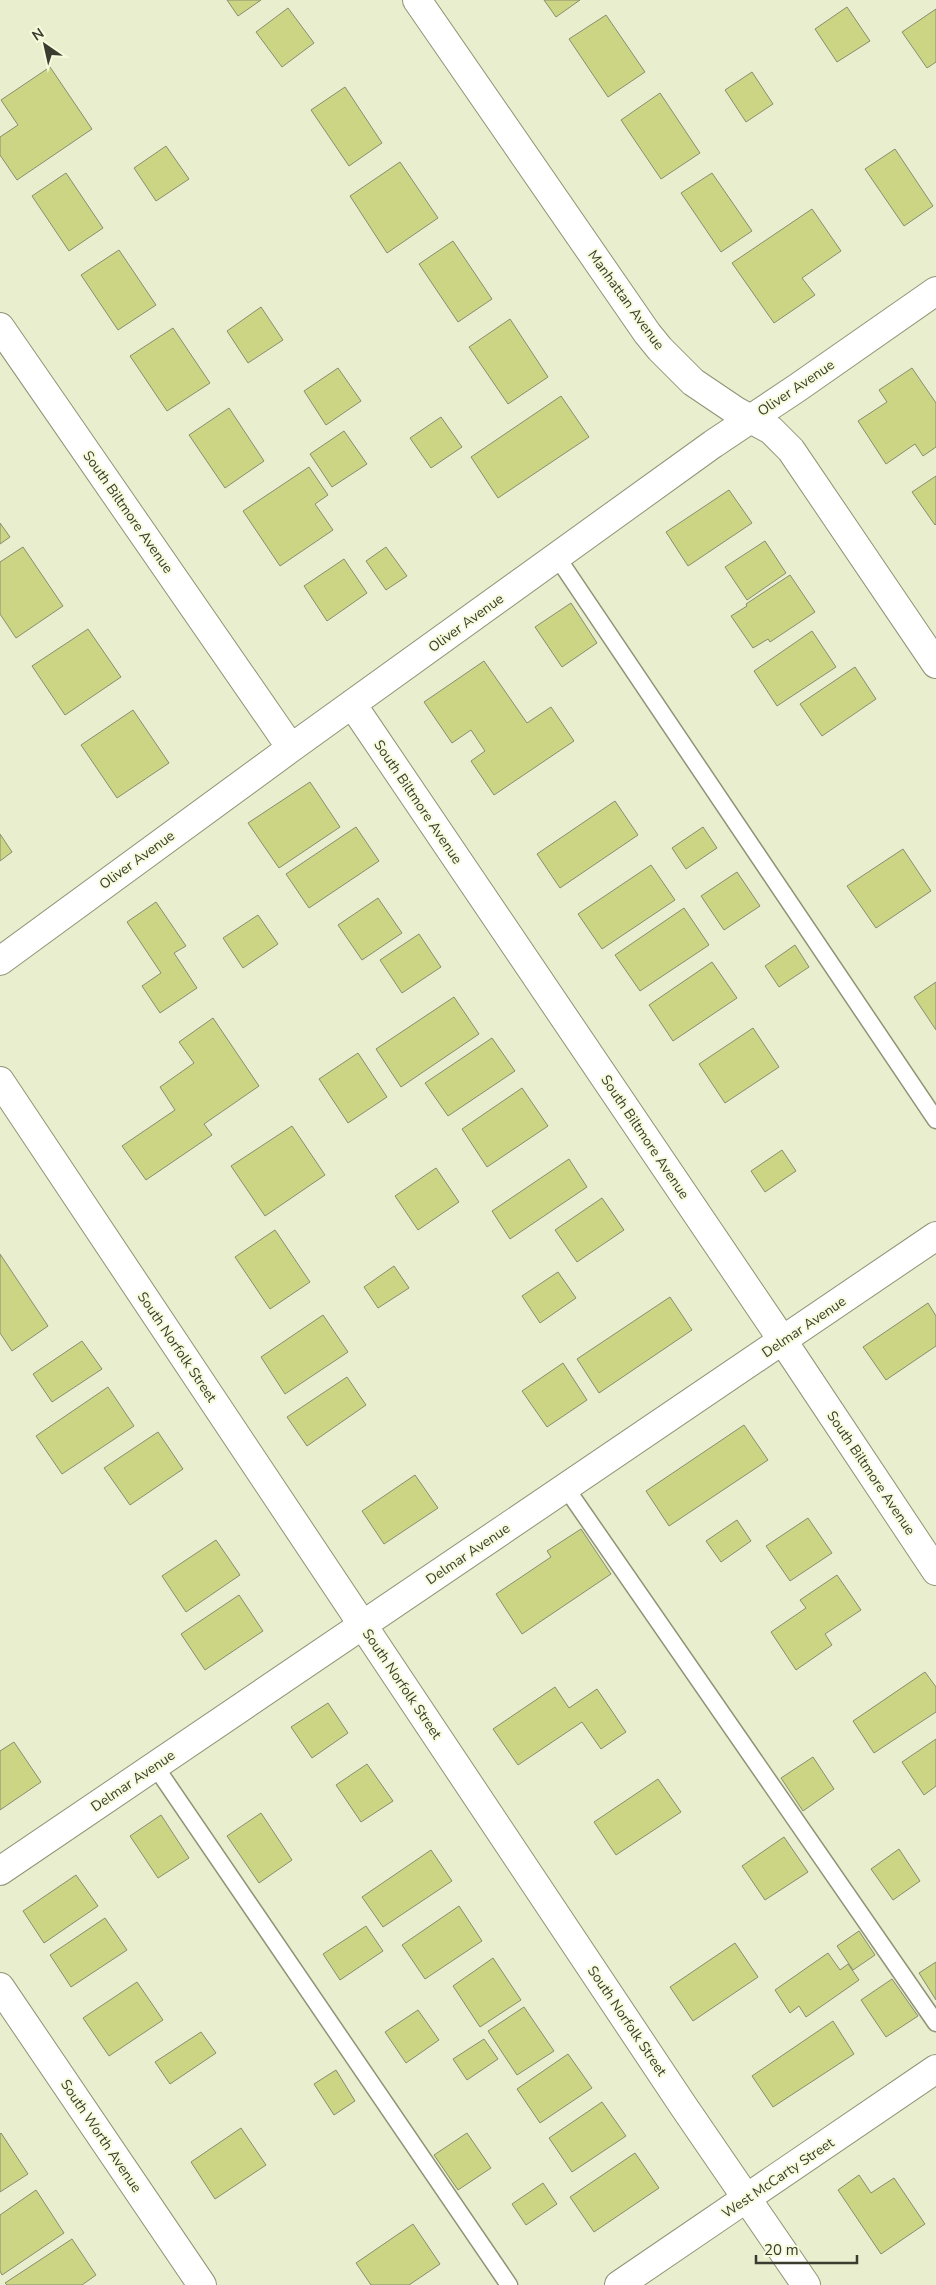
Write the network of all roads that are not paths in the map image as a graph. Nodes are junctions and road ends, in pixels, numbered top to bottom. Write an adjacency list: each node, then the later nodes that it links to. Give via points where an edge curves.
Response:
1 (417, 0): 4 (street, Manhattan Avenue, via 656,344 693,382 736,411)
2 (936, 291): 4 (street, Oliver Avenue)
3 (0, 327): 8 (street, South Biltmore Avenue)
4 (753, 418): 5 (street, Oliver Avenue); 6 (street, Manhattan Avenue, via 772,430 791,450)
5 (557, 556): 7 (street, Oliver Avenue); 11 (lane)
6 (936, 664)
7 (352, 704): 8 (street, Oliver Avenue); 13 (street, South Biltmore Avenue)
8 (291, 748): 9 (street, Oliver Avenue)
9 (0, 961)
10 (0, 1081): 16 (street, South Norfolk Street)
11 (936, 1120)
12 (936, 1236): 13 (street, Delmar Avenue)
13 (783, 1341): 14 (street, Delmar Avenue); 15 (street, South Biltmore Avenue)
14 (566, 1488): 16 (street, Delmar Avenue); 20 (lane)
15 (936, 1571)
16 (363, 1625): 17 (street, Delmar Avenue); 22 (street, South Norfolk Street)
17 (155, 1766): 18 (street, Delmar Avenue); 24 (lane)
18 (0, 1871)
19 (0, 1987): 23 (street, South Worth Avenue)
20 (936, 2023)
21 (936, 2070): 22 (street, West McCarty Street)
22 (747, 2199): 25 (street, West McCarty Street); 26 (street, South Norfolk Street)
23 (202, 2285)
24 (509, 2285)
25 (619, 2285)
26 (806, 2285)

